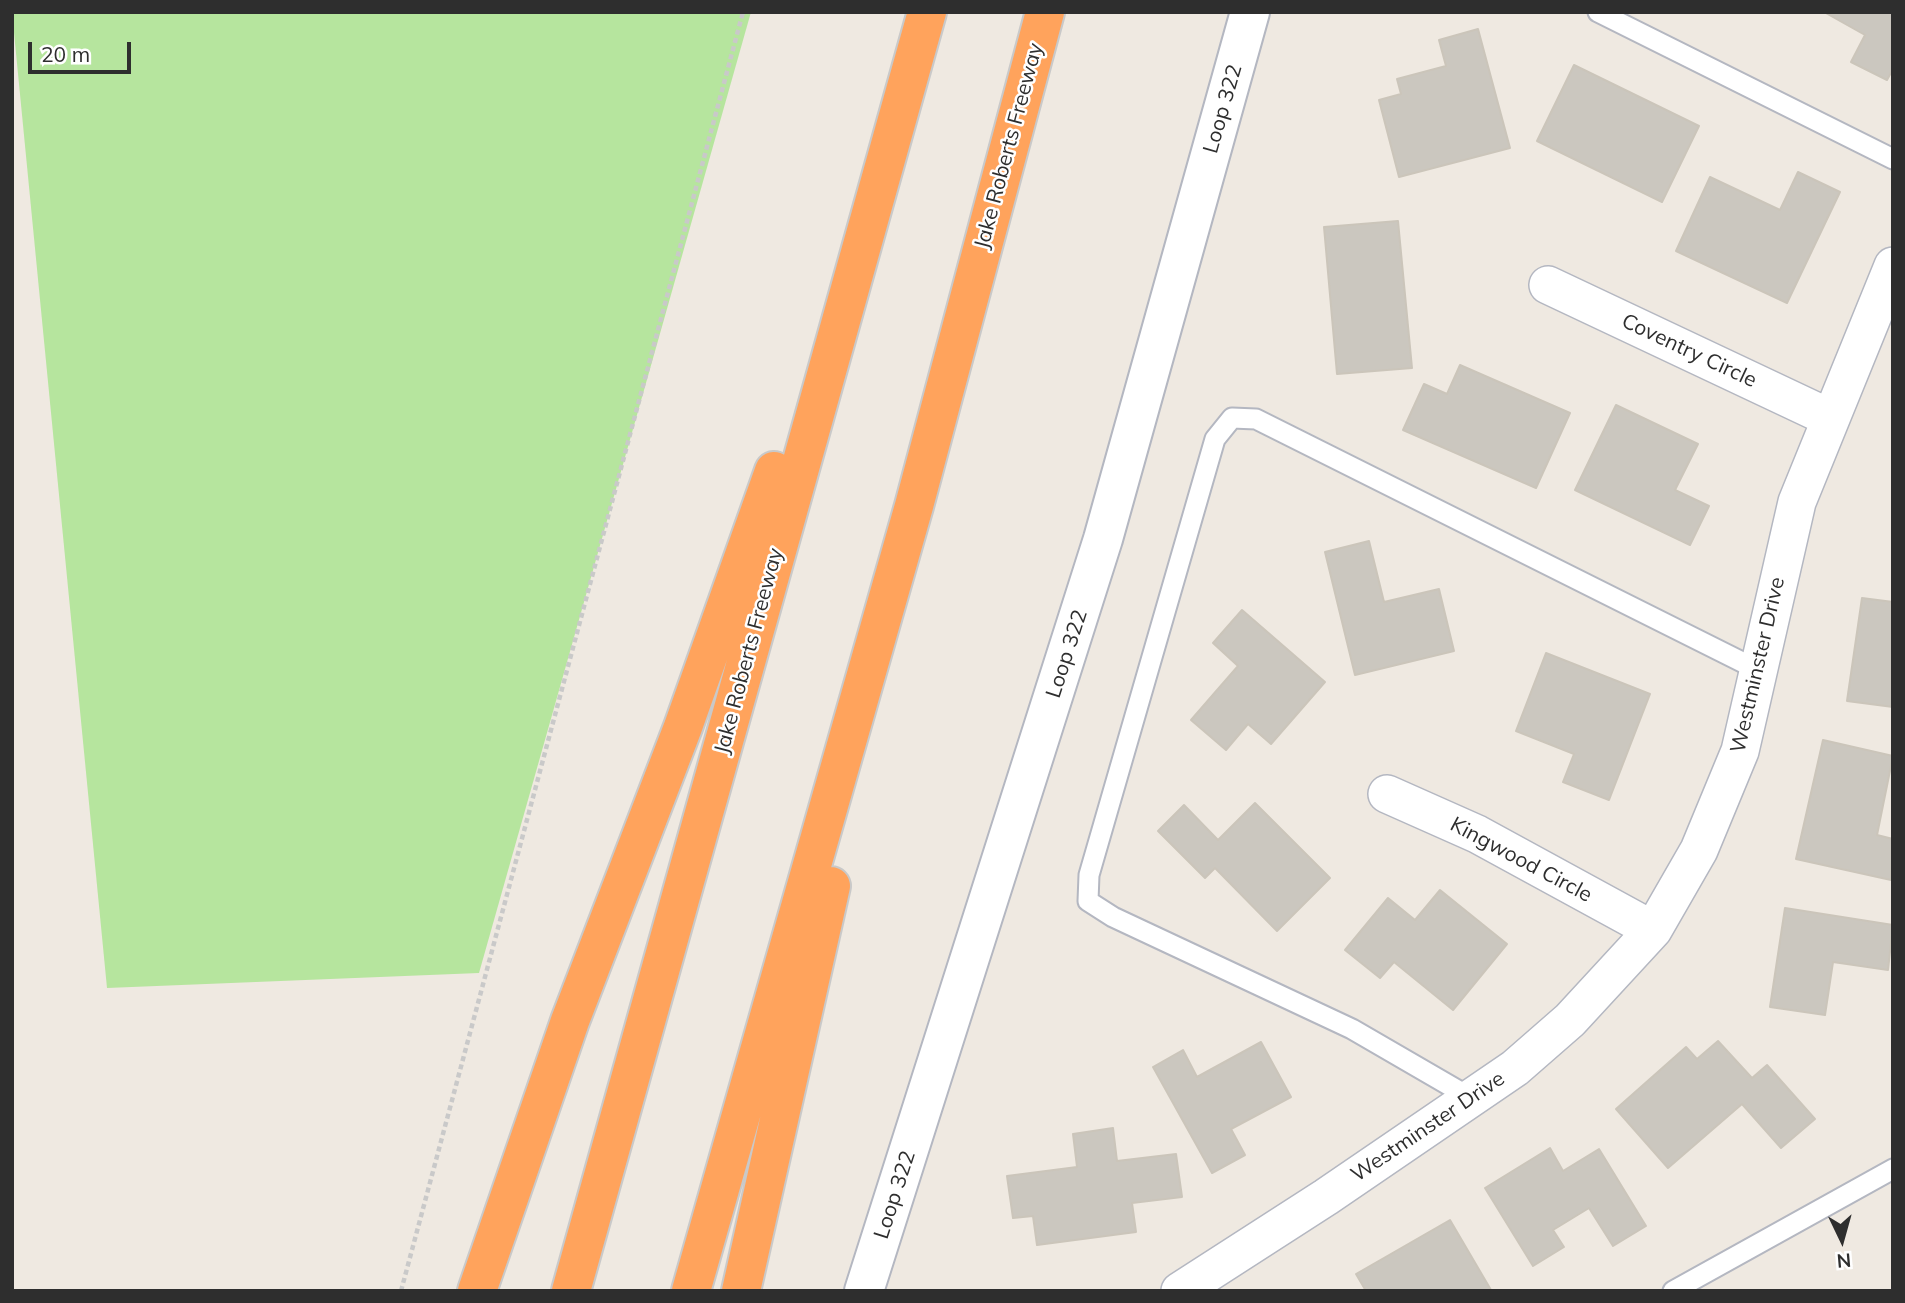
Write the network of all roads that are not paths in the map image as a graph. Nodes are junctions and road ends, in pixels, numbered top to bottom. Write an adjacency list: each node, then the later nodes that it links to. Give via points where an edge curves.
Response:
1 (927, 12): 5 (highway, Jake Roberts Freeway)
2 (1045, 12): 10 (highway, Jake Roberts Freeway)
3 (1250, 12): 20 (main road, Loop 322, via 1103,539)
4 (1598, 12): 6 (lane)
5 (892, 136): 16 (highway, via 683,727 570,1021); 17 (highway, Jake Roberts Freeway)
6 (1893, 159)
7 (1893, 266): 9 (street, Westminster Drive)
8 (1548, 285): 9 (street, Coventry Circle)
9 (1830, 418): 11 (street, Westminster Drive, via 1797,502)
10 (914, 506): 18 (highway, Jake Roberts Freeway); 19 (highway)
11 (1758, 670): 13 (street, Westminster Drive, via 1740,751 1699,850); 14 (lane, via 1256,419 1232,418 1214,439 1089,875 1088,901 1352,1029)
12 (1387, 794): 13 (street, Kingwood Circle, via 1477,834)
13 (1653, 930): 14 (street, Westminster Drive, via 1570,1020 1515,1068)
14 (1471, 1098): 21 (street, Westminster Drive)
15 (1893, 1169): 22 (lane)
16 (477, 1291)
17 (571, 1291)
18 (691, 1291)
19 (741, 1291)
20 (864, 1291)
21 (1180, 1291)
22 (1672, 1291)

